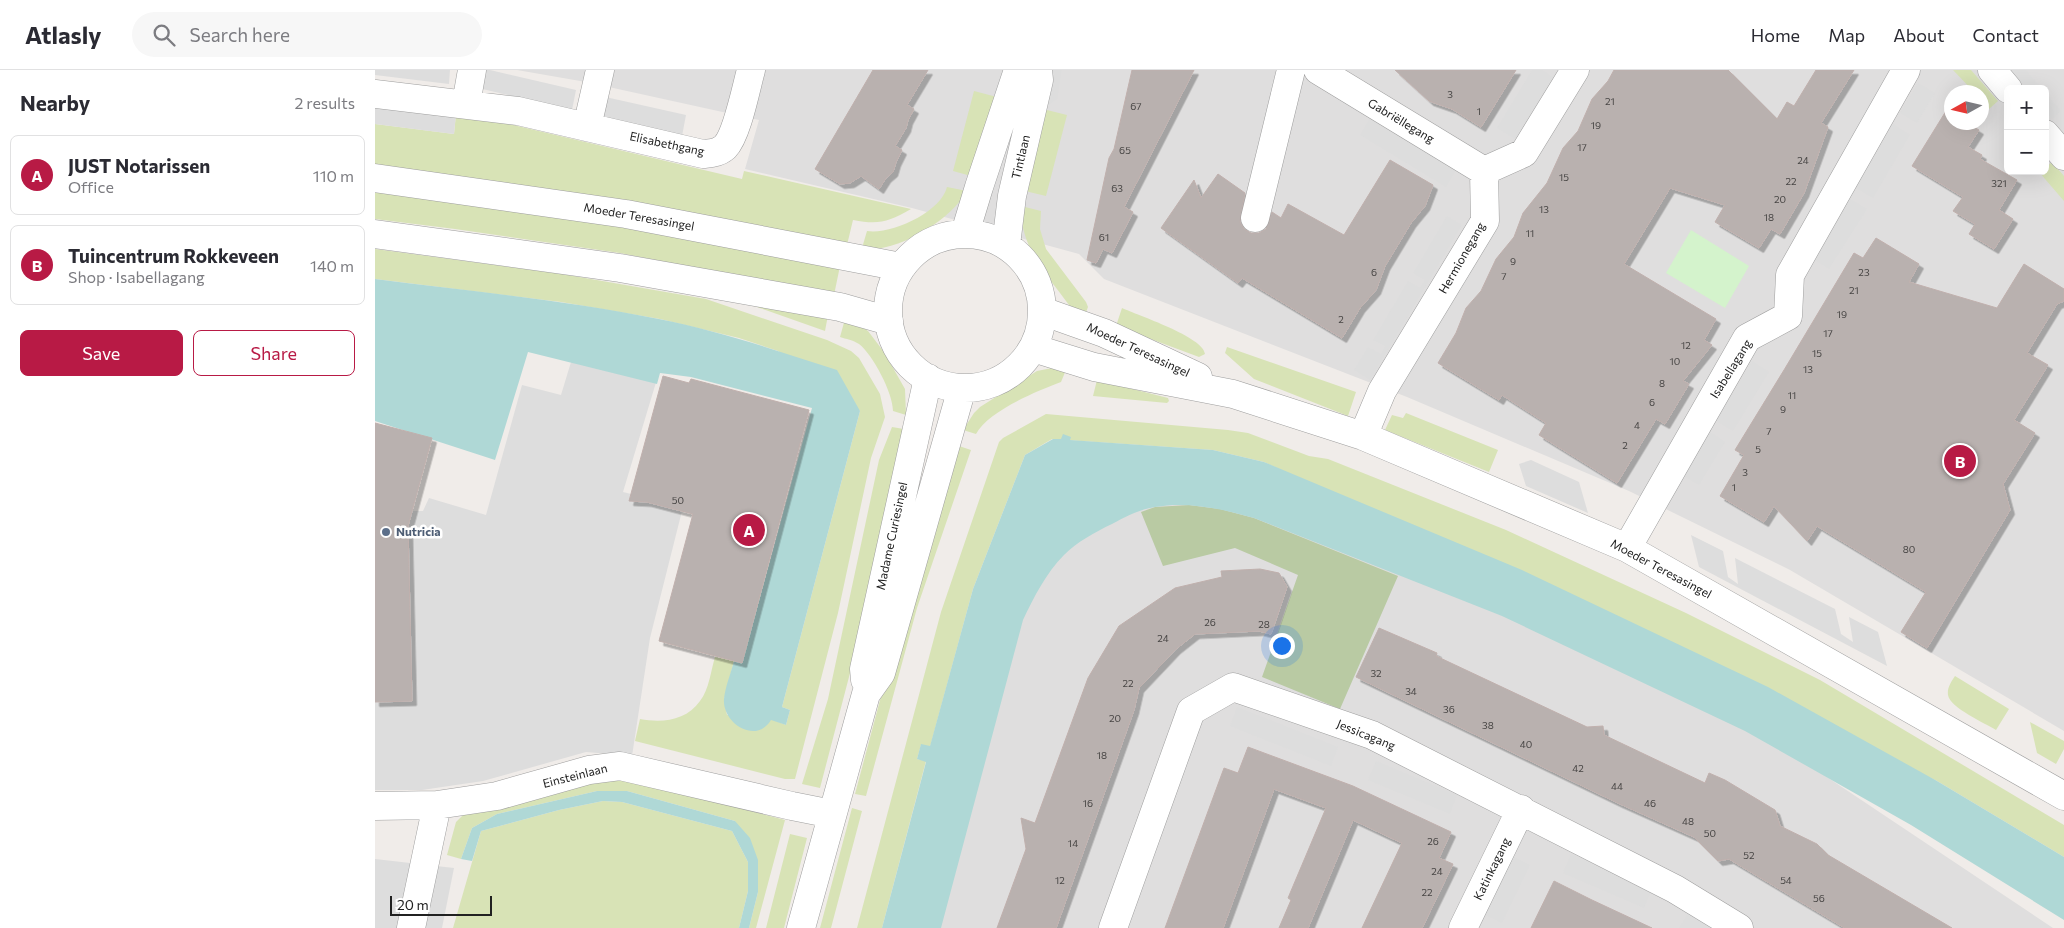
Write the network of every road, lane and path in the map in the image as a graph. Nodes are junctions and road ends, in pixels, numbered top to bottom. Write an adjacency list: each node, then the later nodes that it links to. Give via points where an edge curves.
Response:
1 (472, 70): 13 (street)
2 (600, 70): 14 (street)
3 (751, 70): 14 (street, Elisabethgang, via 733,134 726,146 716,153 703,154)
4 (1018, 70): 20 (street)
5 (1038, 70): 22 (street, Tintlaan, via 1039,80 1012,196)
6 (1291, 70): 19 (street)
7 (1318, 70): 17 (street, Gabriëllegang)
8 (1575, 70): 17 (street, via 1524,153)
9 (1906, 70): 31 (street, Isabellagang, via 1790,275 1788,316 1747,338)
10 (1991, 70): 11 (street)
11 (2004, 85)
12 (375, 94): 13 (street, Elisabethgang)
13 (466, 104): 14 (street, Elisabethgang)
14 (587, 126)
15 (2049, 139): 16 (street)
16 (2064, 156)
17 (1484, 171): 30 (street, Hermionegang, via 1485,221 1382,392)
18 (375, 178): 23 (street, Moeder Teresasingel, via 626,214)
19 (1255, 218)
20 (965, 233): 22 (street, via 979,234); 23 (street, via 936,239 922,246)
21 (375, 234): 25 (street, via 620,268 840,307)
22 (1006, 244): 24 (street, via 1034,275)
23 (901, 268): 25 (street, via 889,293)
24 (1042, 311): 26 (street); 29 (street, Moeder Teresasingel, via 1104,332)
25 (889, 321): 27 (street, via 901,354)
26 (1033, 348): 28 (street, via 1004,378); 29 (street, Moeder Teresasingel, via 1094,367)
27 (928, 378): 28 (street, via 939,384); 32 (street, Madame Curiesingel, via 864,668)
28 (963, 388): 32 (street, Madame Curiesingel, via 881,673)
29 (1233, 394): 30 (street, Moeder Teresasingel)
30 (1363, 436): 31 (street, Moeder Teresasingel)
31 (1627, 548): 33 (street, Moeder Teresasingel)
32 (866, 694): 37 (street, Madame Curiesingel)
33 (2064, 796)
34 (437, 805): 35 (street, Einsteinlaan); 37 (street, Einsteinlaan, via 497,796 589,770 620,766); 38 (street)
35 (375, 806)
36 (1521, 809): 40 (street, Jessicagang, via 1372,735 1233,687 1191,711); 41 (street, Katinkagang); 42 (street, Jessicagang, via 1675,889)
37 (832, 814): 39 (street, Madame Curiesingel)
38 (411, 928)
39 (801, 928)
40 (1113, 928)
41 (1463, 928)
42 (1739, 928)

